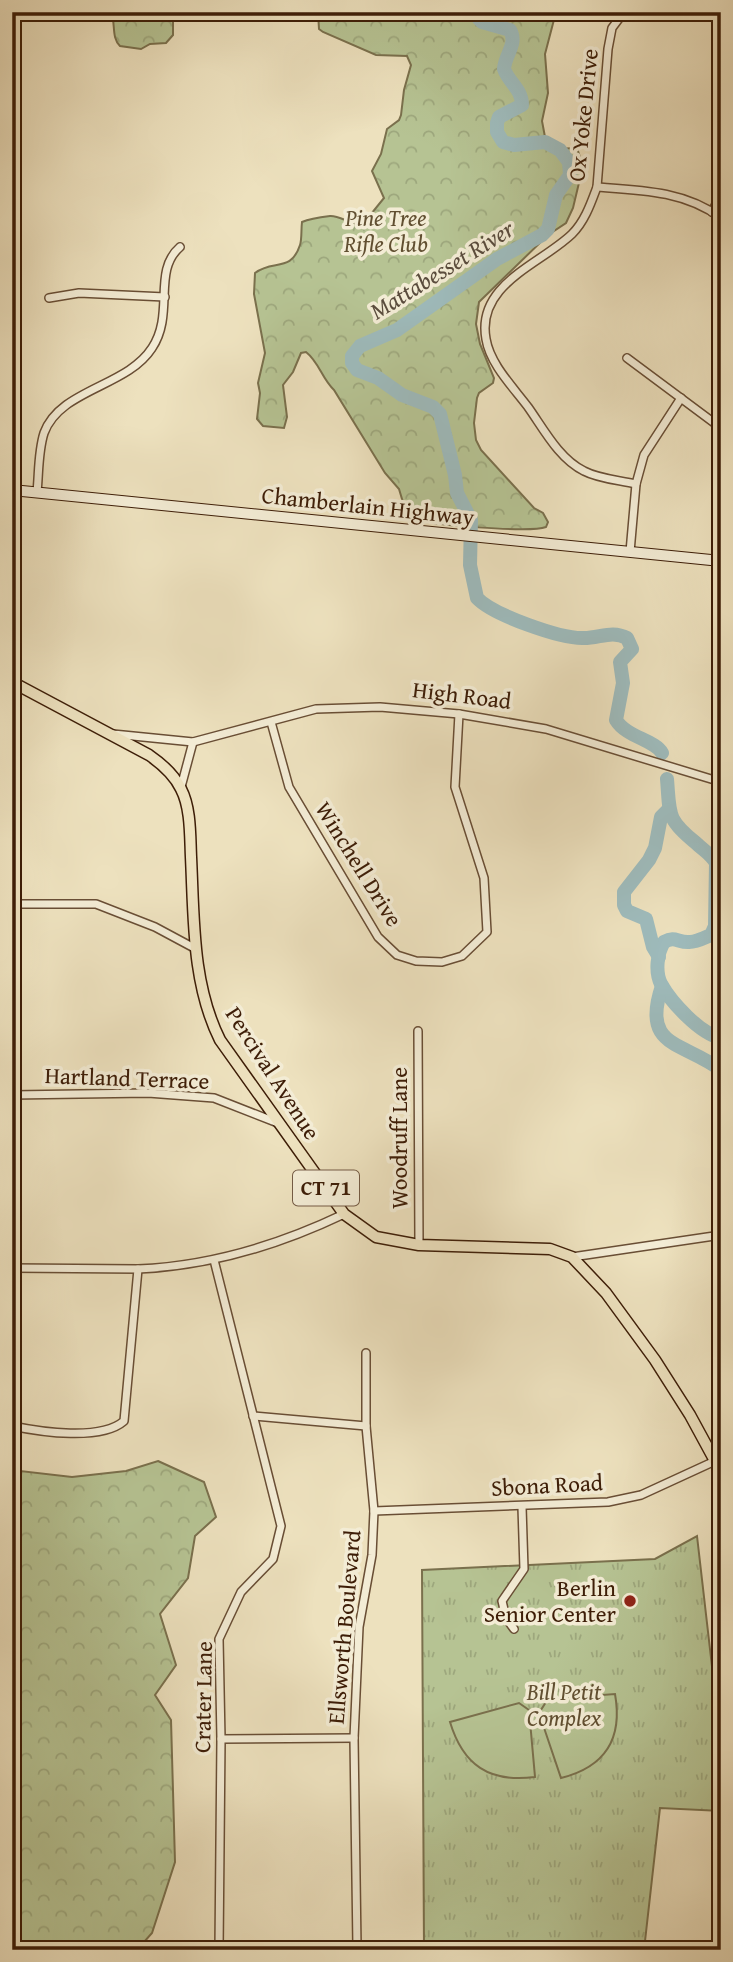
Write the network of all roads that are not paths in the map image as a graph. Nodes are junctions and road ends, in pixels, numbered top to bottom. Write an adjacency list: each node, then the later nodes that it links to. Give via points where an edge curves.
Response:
1 (624, 12): 2 (street, Ox Yoke Drive, via 612,28 608,49)
2 (597, 187): 4 (street, via 659,192); 12 (street, Ox Yoke Drive, via 574,232 498,290 487,316 486,340 506,378 572,463 584,472)
3 (721, 194): 4 (street)
4 (712, 212): 5 (street)
5 (721, 218)
6 (180, 247): 7 (street, via 166,267)
7 (165, 297): 8 (street, via 79,293); 14 (street, via 163,323 147,356 61,409 48,424 41,443)
8 (49, 298)
9 (627, 358): 10 (street)
10 (681, 398): 11 (street); 12 (street, via 644,455)
11 (721, 428)
12 (636, 484): 15 (street)
13 (12, 490): 14 (main road, Chamberlain Highway)
14 (37, 492): 15 (main road, Chamberlain Highway)
15 (630, 552): 16 (main road, Chamberlain Highway)
16 (721, 561)
17 (12, 682): 20 (main road, High Road / CT 71)
18 (459, 714): 19 (street, High Road, via 380,707 316,709); 19 (street, Winchell Drive, via 455,787 484,878 487,932 462,956 442,962 397,955 378,937 289,787); 22 (street, High Road, via 545,729)
19 (271, 722): 21 (street, High Road)
20 (108, 733): 21 (street, High Road); 23 (main road, Percival Avenue / CT 71, via 163,765)
21 (193, 741): 23 (street)
22 (721, 782)
23 (181, 788): 25 (main road, Percival Avenue / CT 71, via 190,835)
24 (12, 904): 25 (street, via 96,904)
25 (196, 949): 28 (main road, Percival Avenue / CT 71, via 203,999 220,1040)
26 (418, 1031): 31 (street, Woodruff Lane)
27 (12, 1095): 28 (street, Hartland Terrace, via 148,1093 214,1098)
28 (279, 1124): 29 (main road, Percival Avenue / CT 71)
29 (344, 1214): 31 (main road, Percival Avenue / CT 71, via 376,1237); 33 (street, via 253,1250)
30 (721, 1235): 32 (street)
31 (419, 1245): 32 (main road, Percival Avenue / CT 71, via 550,1249)
32 (572, 1256): 40 (main road, via 606,1293 654,1360)
33 (214, 1260): 35 (street); 37 (street, Crater Lane)
34 (12, 1268): 35 (street)
35 (138, 1269): 38 (street, via 124,1421 104,1432)
36 (366, 1353): 39 (street, Ellsworth Boulevard)
37 (253, 1416): 39 (street); 46 (street, Crater Lane, via 281,1526 273,1559 242,1592 219,1639)
38 (12, 1426)
39 (366, 1426): 43 (street, Ellsworth Boulevard)
40 (715, 1461): 41 (main road); 42 (street, Sbona Road, via 641,1495 608,1502)
41 (721, 1472)
42 (522, 1507): 43 (street, Sbona Road); 44 (street, via 524,1569 502,1601)
43 (374, 1511): 45 (street, Ellsworth Boulevard, via 372,1555 359,1627)
44 (514, 1629)
45 (354, 1738): 46 (street); 47 (street, Ellsworth Boulevard)
46 (221, 1739): 48 (street, Crater Lane)
47 (357, 1947)
48 (219, 1950)

